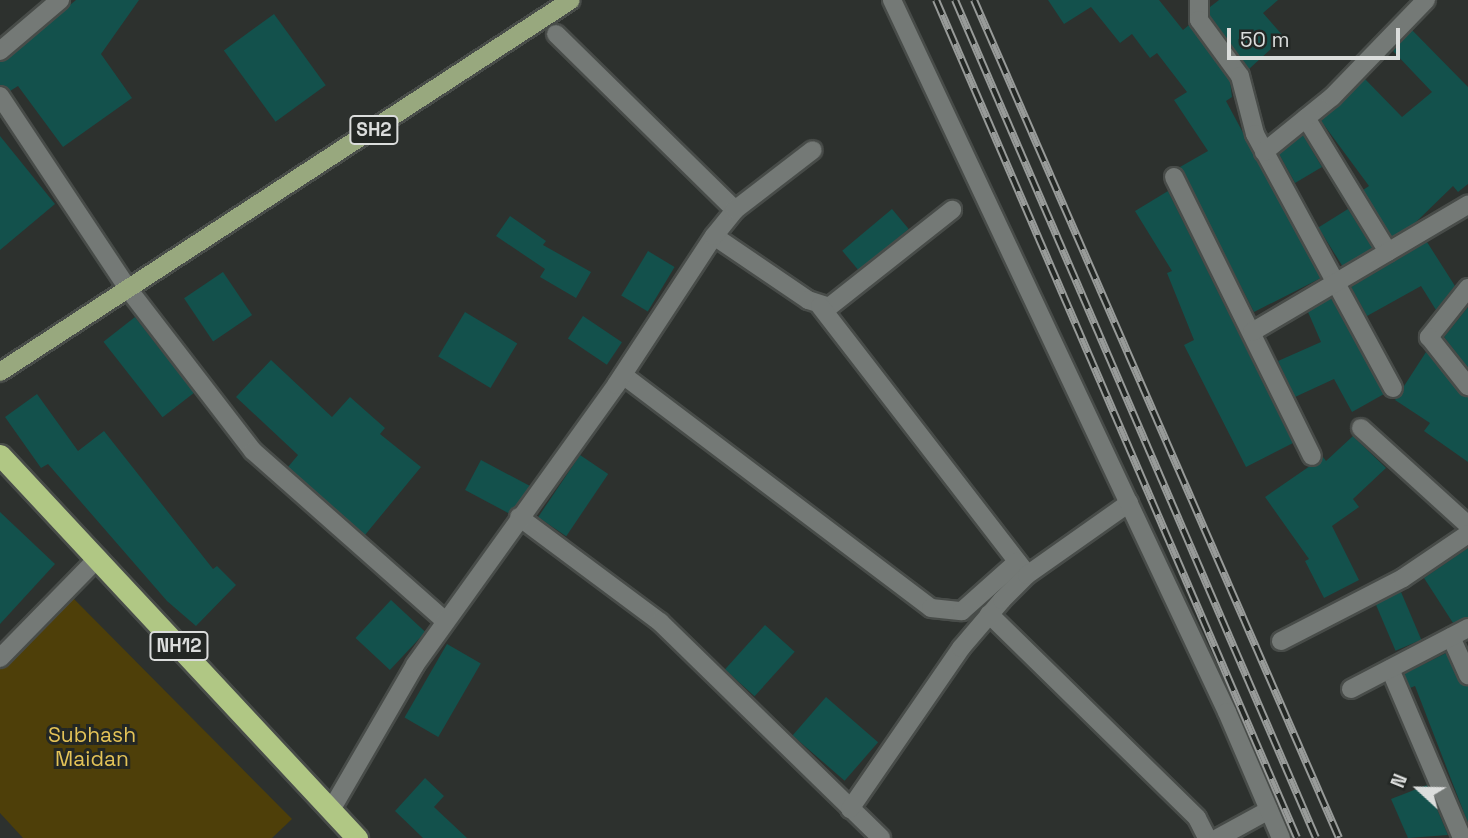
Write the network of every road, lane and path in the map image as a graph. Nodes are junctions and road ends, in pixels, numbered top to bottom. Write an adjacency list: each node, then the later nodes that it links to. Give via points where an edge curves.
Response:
1 (60, 0): 7 (street)
2 (571, 0): 20 (main road, SH2)
3 (892, 0): 30 (street)
4 (1199, 0): 11 (street, via 1199,20 1240,76 1250,122)
5 (1426, 0): 9 (street)
6 (556, 34): 14 (street)
7 (0, 51)
8 (0, 96): 20 (street)
9 (1306, 118): 11 (street); 17 (street)
10 (813, 150): 14 (street)
11 (1264, 152): 18 (street)
12 (1174, 177): 22 (street)
13 (1468, 205): 17 (street)
14 (735, 210): 16 (street)
15 (952, 210): 21 (street, via 840,301)
16 (713, 236): 21 (street); 24 (street)
17 (1388, 253): 18 (street)
18 (1335, 282): 22 (street); 26 (street)
19 (1468, 288): 25 (street, via 1429,337)
20 (129, 290): 23 (main road, SH2); 37 (street, via 253,451)
21 (820, 306): 35 (street)
22 (1252, 332): 29 (street)
23 (0, 372)
24 (623, 375): 31 (street); 35 (street, via 931,608 962,611)
25 (1468, 386)
26 (1393, 387)
27 (1361, 428): 32 (street)
28 (0, 455): 34 (highway, NH12)
29 (1312, 456)
30 (1129, 503): 35 (street); 47 (street)
31 (519, 517): 37 (street); 45 (street, via 660,622)
32 (1468, 526)
33 (1468, 534): 40 (street, via 1403,578)
34 (98, 558): 41 (street); 46 (highway, NH12)
35 (1022, 568): 36 (street)
36 (989, 614): 45 (street); 50 (street, via 1197,818)
37 (445, 621): 46 (street)
38 (1468, 628): 39 (street)
39 (1451, 637): 42 (street); 43 (street)
40 (1280, 641)
41 (0, 658)
42 (1390, 668): 44 (street); 53 (street)
43 (1468, 675)
44 (1351, 689)
45 (850, 808): 49 (street)
46 (331, 810): 48 (highway, NH12)
47 (1269, 810): 51 (street); 52 (street)
48 (357, 838)
49 (881, 838)
50 (1207, 838)
51 (1218, 838)
52 (1281, 838)
53 (1462, 838)

